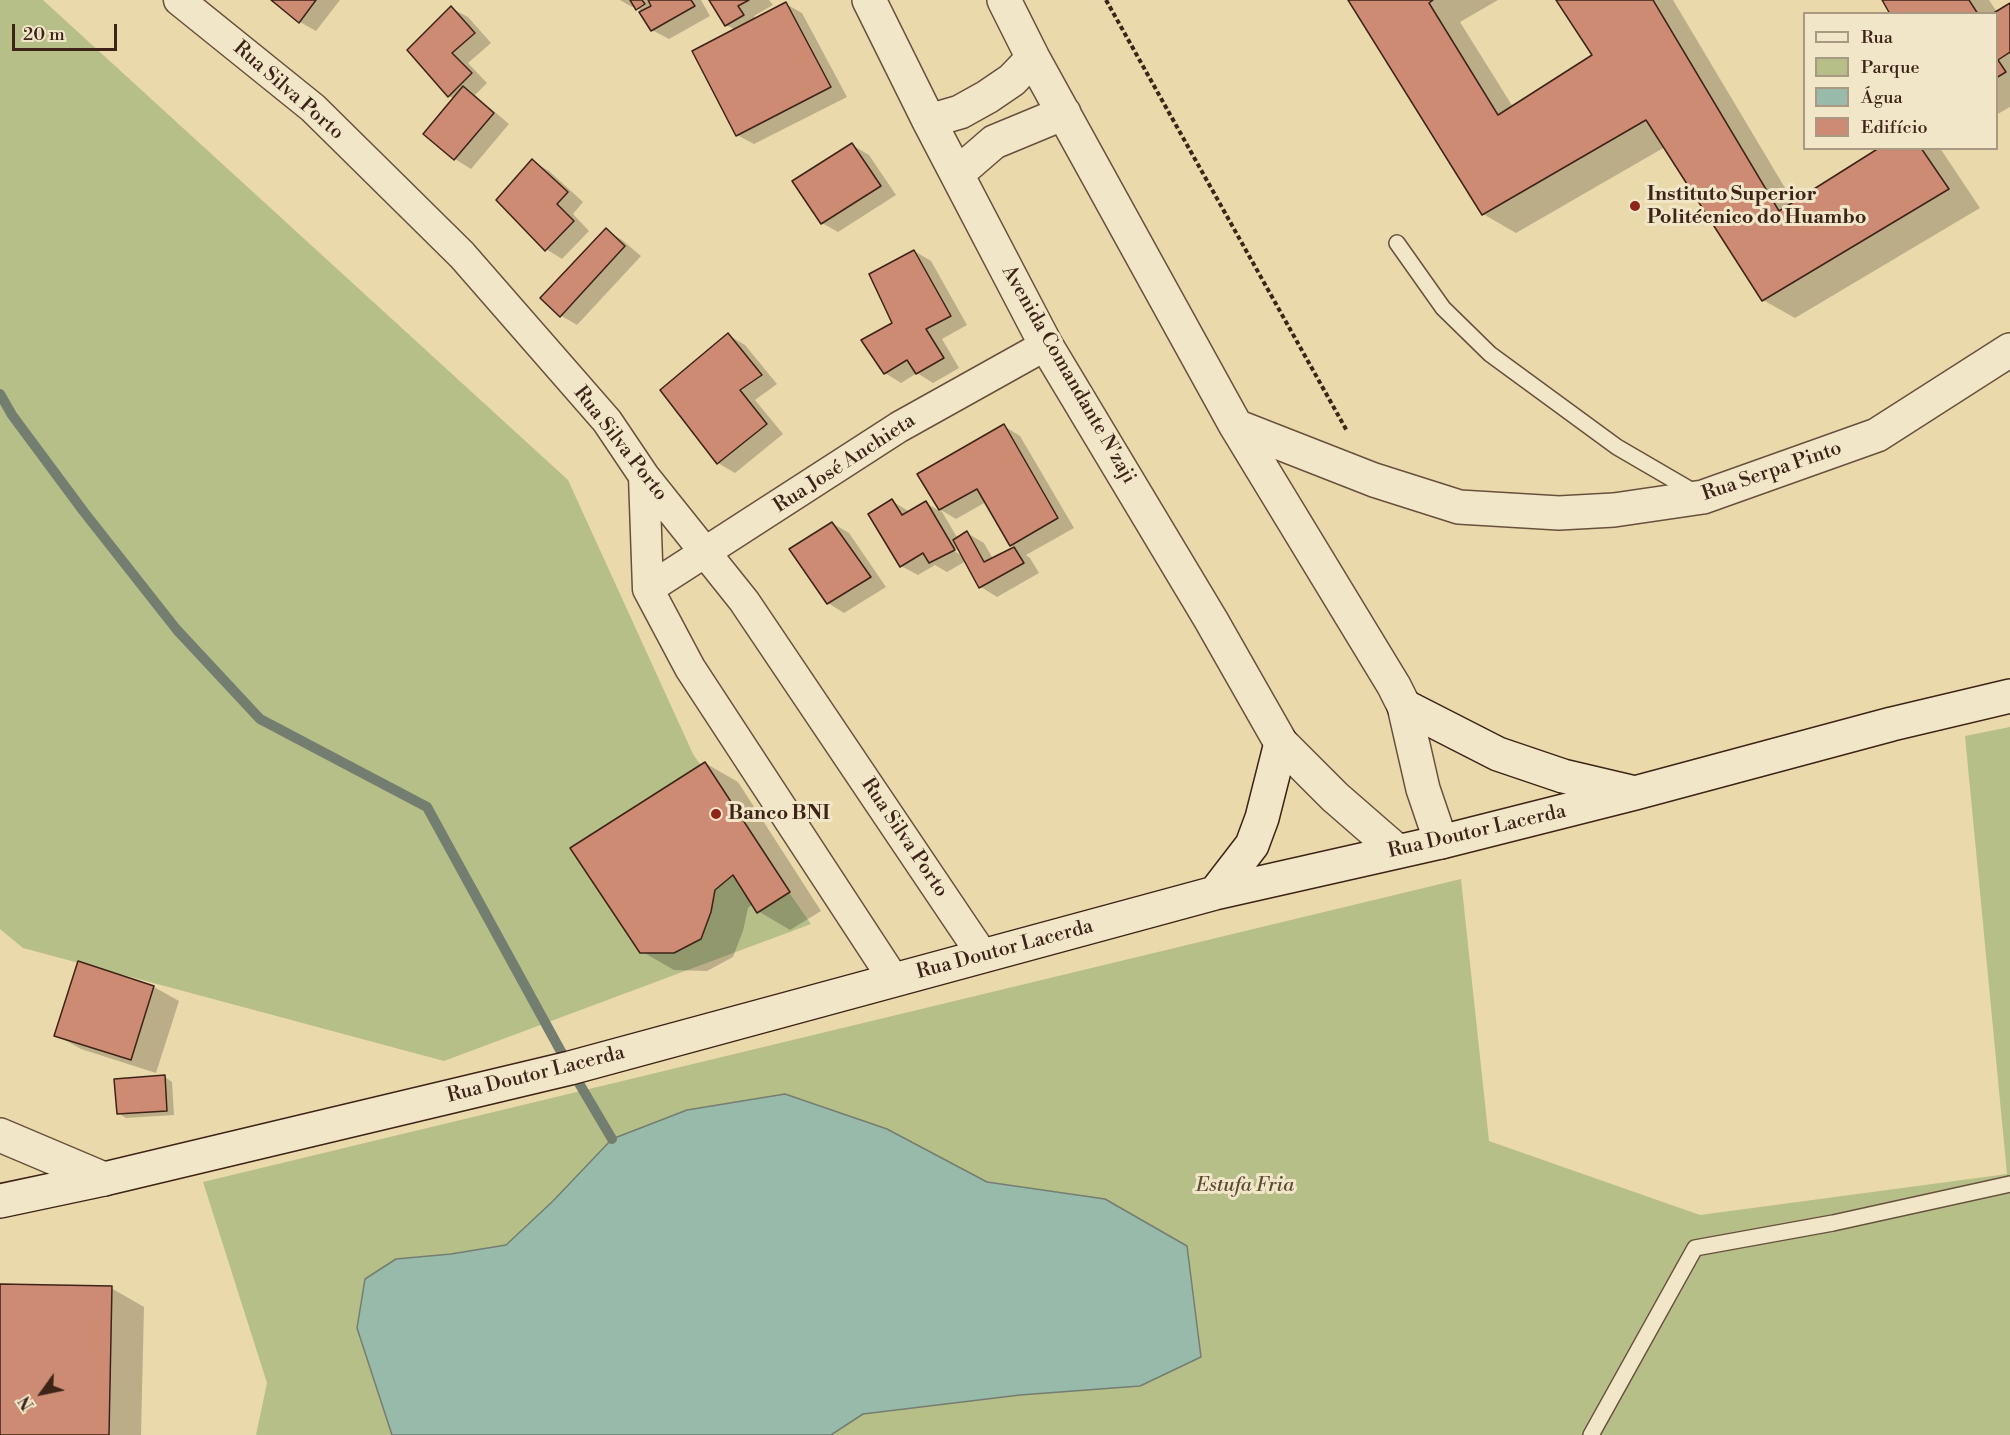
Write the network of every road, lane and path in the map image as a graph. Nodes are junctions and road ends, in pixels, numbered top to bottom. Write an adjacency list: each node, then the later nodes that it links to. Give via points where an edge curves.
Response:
1 (180, 0): 13 (street, Rua Silva Porto, via 313,108 462,255 607,421)
2 (869, 0): 7 (street, Avenida Comandante N'zaji)
3 (1004, 0): 5 (street)
4 (1106, 0): 14 (path)
5 (1034, 58): 6 (street); 7 (street, via 987,98 960,112)
6 (1064, 113): 8 (street, via 994,142); 12 (street)
7 (929, 121): 8 (street, Avenida Comandante N'zaji)
8 (957, 174): 10 (street, Avenida Comandante N'zaji)
9 (1397, 243): 15 (lane, via 1443,308 1490,354 1617,447)
10 (1046, 345): 16 (street, Rua José Anchieta, via 899,427); 20 (street, Avenida Comandante N'zaji)
11 (2010, 350): 15 (street, Rua Serpa Pinto, via 1877,435)
12 (1236, 426): 14 (street, Rua Serpa Pinto); 19 (street)
13 (644, 476): 16 (street, Rua Silva Porto); 17 (street)
14 (1374, 480): 15 (street, Rua Serpa Pinto, via 1460,507 1559,513 1614,510)
15 (1703, 497)
16 (707, 553): 17 (street, Rua José Anchieta); 25 (street, Rua Silva Porto, via 744,601)
17 (648, 589): 26 (street, via 690,668)
18 (2010, 696): 21 (street, Rua Doutor Lacerda)
19 (1404, 706): 21 (street, via 1498,754); 22 (street, via 1423,789)
20 (1281, 743): 23 (street, Avenida Comandante N'zaji); 24 (street, via 1252,844)
21 (1635, 794): 22 (street, Rua Doutor Lacerda)
22 (1441, 842): 23 (street, Rua Doutor Lacerda)
23 (1397, 851): 24 (street, Rua Doutor Lacerda)
24 (1215, 893): 25 (street, Rua Doutor Lacerda)
25 (983, 956): 26 (street, Rua Doutor Lacerda)
26 (894, 980): 28 (street, Rua Doutor Lacerda, via 570,1068)
27 (0, 1135): 28 (street)
28 (104, 1179): 30 (street, Rua Doutor Lacerda)
29 (2010, 1184): 31 (lane, via 1695,1248)
30 (0, 1201)
31 (1591, 1435)

